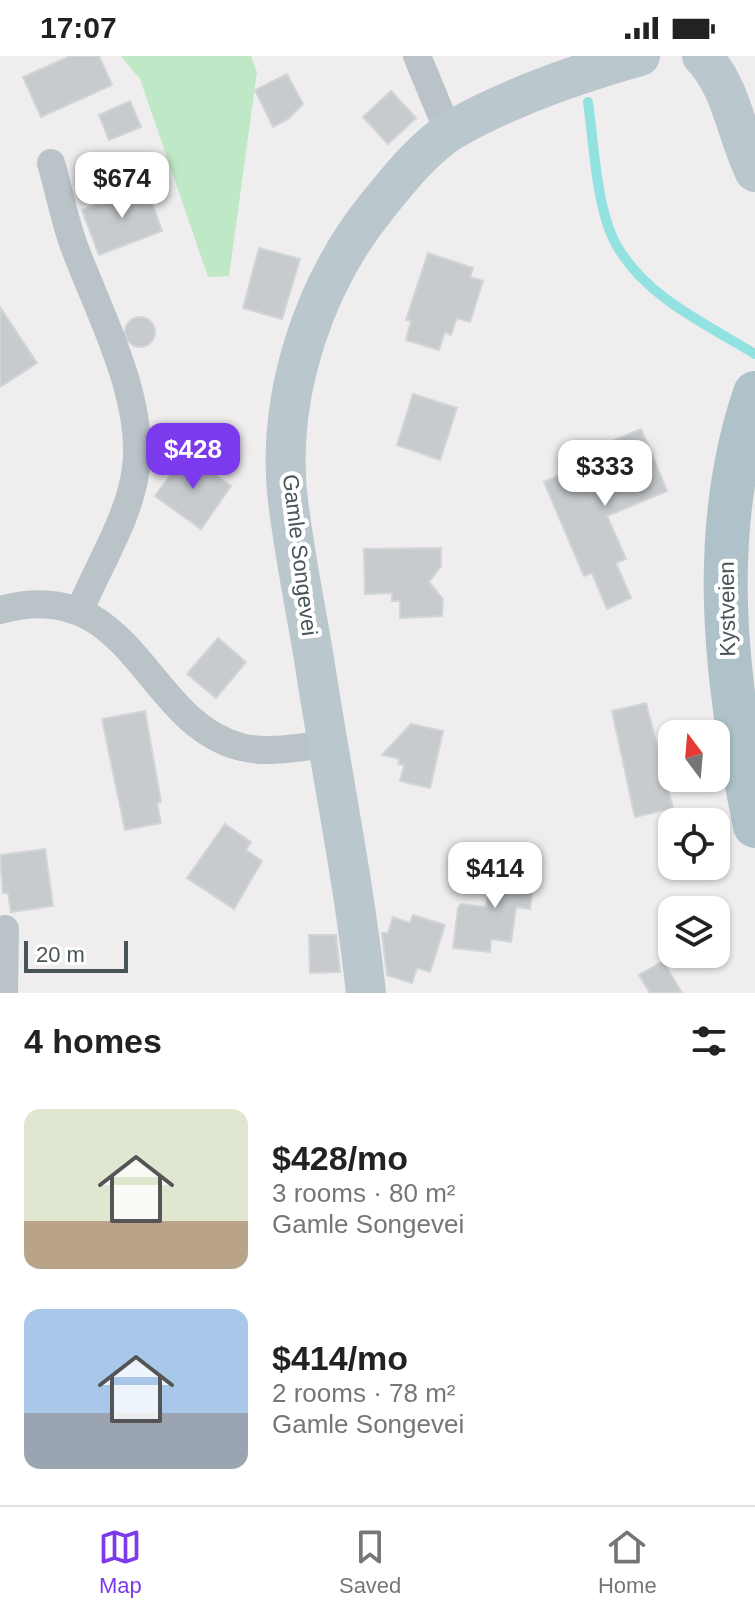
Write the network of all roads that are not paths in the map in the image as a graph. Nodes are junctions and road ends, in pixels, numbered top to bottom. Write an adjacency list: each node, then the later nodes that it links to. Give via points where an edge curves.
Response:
1 (417, 56): 5 (street)
2 (640, 56): 5 (main road, Gamle Songevei, via 534,91)
3 (702, 56): 4 (main road)
4 (746, 127): 7 (main road)
5 (452, 130): 11 (main road, Gamle Songevei, via 403,174 353,234 324,288 295,373 287,490)
6 (51, 163): 10 (street, via 73,244 118,353 136,435 129,500)
7 (755, 172)
8 (754, 395): 12 (main road, Kystveien, via 730,511 725,615 735,721)
9 (0, 610): 10 (street, via 29,602)
10 (80, 610): 11 (street, via 125,644 201,728 241,747)
11 (327, 744): 15 (main road, Gamle Songevei, via 355,890)
12 (755, 826)
13 (5, 929): 14 (street)
14 (4, 993)
15 (366, 993)

